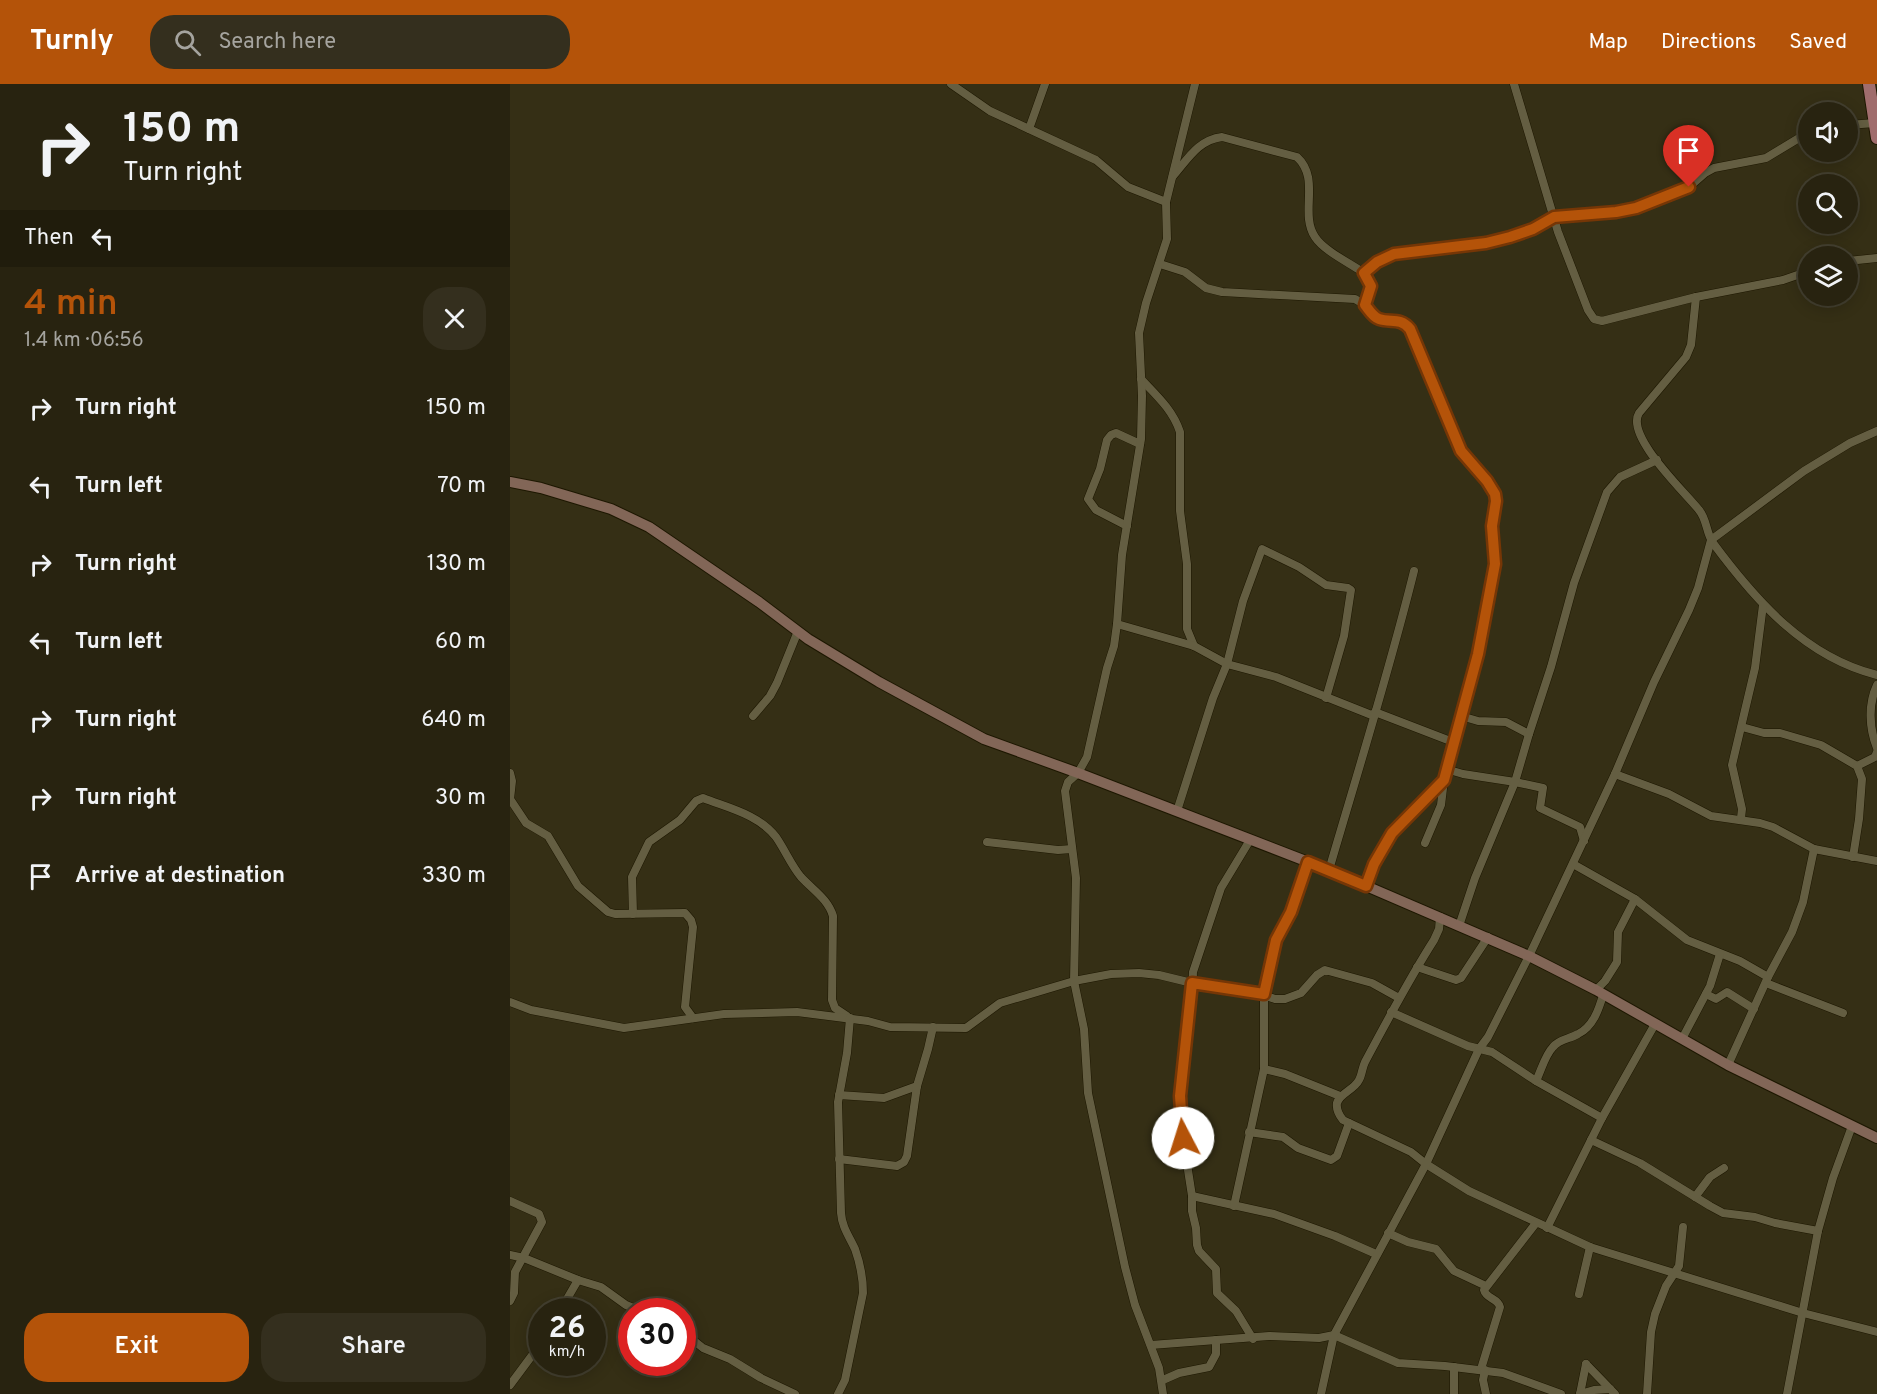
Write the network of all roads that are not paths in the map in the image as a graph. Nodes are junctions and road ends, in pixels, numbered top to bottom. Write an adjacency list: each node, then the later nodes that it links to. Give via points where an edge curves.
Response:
1 (951, 84): 8 (street, via 990,111)
2 (1045, 84): 8 (street)
3 (1195, 84): 11 (street)
4 (1514, 84): 13 (street)
5 (1869, 84): 6 (main road)
6 (1875, 123): 7 (street); 9 (main road)
7 (1858, 124)
8 (1029, 129): 12 (street, via 1095,160 1128,187)
9 (1877, 138)
10 (1798, 139): 13 (street, via 1766,158 1714,168 1689,187 1636,208)
11 (1172, 177): 12 (street); 17 (street, via 1209,139 1222,137 1297,157 1308,176 1314,237)
12 (1166, 202): 16 (street, via 1168,228)
13 (1554, 217): 17 (street, via 1533,229 1486,243 1394,254); 19 (street, via 1594,320)
14 (1877, 258): 15 (street)
15 (1858, 260)
16 (1160, 264): 20 (street, via 1222,292 1355,299); 21 (street, via 1142,319)
17 (1364, 273): 20 (street, via 1371,286)
18 (1798, 275): 19 (street)
19 (1696, 297): 26 (street, via 1686,357 1636,418)
20 (1365, 305): 40 (street, via 1378,319 1400,321 1410,329 1461,451 1495,494 1493,579)
21 (1141, 379): 22 (street); 23 (street)
22 (1152, 391): 23 (street); 34 (street, via 1172,414 1180,432 1187,629)
23 (1142, 396): 25 (street)
24 (1877, 431): 29 (street, via 1804,471)
25 (1140, 444): 28 (street); 28 (street, via 1116,433 1111,435 1088,499 1096,510)
26 (1656, 460): 29 (street, via 1701,513); 43 (street, via 1620,477 1607,492 1574,583)
27 (510, 482): 33 (street, via 611,509 638,521)
28 (1127, 526): 32 (street)
29 (1711, 540): 31 (street); 50 (street, via 1689,610)
30 (1414, 571): 39 (street)
31 (1763, 605): 36 (street, via 1823,654); 42 (street)
32 (1118, 624): 34 (street); 48 (street, via 1087,757)
33 (798, 632): 41 (street, via 777,683); 48 (street, via 970,732)
34 (1194, 646): 35 (street)
35 (1227, 664): 38 (street, via 1276,677); 38 (street, via 1243,601 1260,551 1265,549 1326,585 1351,590 1344,636); 55 (street)
36 (1877, 675)
37 (1877, 685): 45 (street, via 1871,716)
38 (1326, 698): 39 (street)
39 (1374, 714): 44 (street); 67 (street)
40 (1461, 716): 43 (street, via 1506,722); 44 (street)
41 (753, 717)
42 (1742, 727): 46 (street, via 1821,745); 56 (street, via 1732,765)
43 (1529, 734): 53 (street)
44 (1453, 742): 47 (street)
45 (1877, 750): 46 (street, via 1875,757)
46 (1857, 766): 63 (street, via 1862,779)
47 (1446, 770): 51 (street); 52 (street)
48 (1078, 773): 55 (street); 61 (street, via 1065,791)
49 (510, 774): 70 (street, via 512,803 526,823 548,836 578,886 608,912)
50 (1615, 774): 56 (street, via 1669,794 1711,816); 58 (street)
51 (1444, 780): 60 (street, via 1441,805); 68 (street, via 1392,833)
52 (1502, 781): 53 (street); 54 (street)
53 (1515, 782): 54 (street); 58 (street, via 1544,788 1540,808 1580,826)
54 (1511, 792): 72 (street)
55 (1177, 811): 57 (street)
56 (1741, 818): 62 (street, via 1773,827)
57 (1250, 840): 65 (street); 79 (street, via 1216,900)
58 (1584, 841): 66 (street)
59 (987, 842): 61 (street)
60 (1425, 843)
61 (1072, 849): 78 (street, via 1077,894)
62 (1814, 849): 63 (street); 77 (street, via 1798,916)
63 (1853, 857): 64 (street)
64 (1877, 861)
65 (1308, 862): 67 (street); 81 (street, via 1291,912 1276,940)
66 (1573, 864): 69 (street); 75 (street)
67 (1329, 870): 68 (street)
68 (1366, 886): 71 (street)
69 (1635, 899): 74 (street, via 1678,934); 80 (street, via 1618,932 1617,962)
70 (633, 914): 88 (street, via 685,913 691,920 685,1007); 89 (street, via 632,877 649,842 680,820 696,801 703,798 752,817 775,836 800,875 831,909 832,1000 835,1008)
71 (1440, 917): 72 (street); 76 (street, via 1434,940)
72 (1459, 926): 73 (street)
73 (1488, 937): 75 (street); 76 (street, via 1461,978 1456,980)
74 (1720, 954): 77 (street, via 1740,961); 82 (street)
75 (1529, 956): 80 (street); 93 (street)
76 (1417, 967): 83 (street)
77 (1767, 980): 85 (street); 87 (street)
78 (1074, 981): 79 (street, via 1131,973); 91 (street, via 1000,1003 966,1028); 135 (street, via 1101,1155 1133,1296)
79 (1192, 983): 81 (street); 109 (street, via 1180,1096)
80 (1600, 992): 90 (street); 96 (street, via 1598,1011 1587,1027 1550,1049)
81 (1264, 994): 83 (street, via 1275,999 1292,997 1325,970 1372,983); 95 (street)
82 (1706, 994): 85 (street, via 1716,999 1727,992); 92 (street)
83 (1400, 998): 86 (street)
84 (510, 1002): 88 (street, via 531,1010 624,1028)
85 (1754, 1009): 94 (street)
86 (1391, 1012): 93 (street); 99 (street, via 1359,1080)
87 (1844, 1013)
88 (693, 1017): 89 (street, via 797,1012)
89 (850, 1018): 91 (street, via 890,1027); 98 (street)
90 (1655, 1024): 92 (street); 100 (street)
91 (933, 1027): 97 (street)
92 (1682, 1040): 94 (street)
93 (1479, 1049): 96 (street, via 1492,1052); 107 (street)
94 (1728, 1065): 102 (street)
95 (1264, 1069): 99 (street); 103 (street)
96 (1536, 1081): 100 (street)
97 (917, 1086): 98 (street, via 884,1098); 106 (street, via 904,1162 897,1166)
98 (840, 1095): 106 (street)
99 (1340, 1096): 101 (street, via 1337,1110)
100 (1602, 1118): 105 (street)
101 (1349, 1123): 103 (street, via 1332,1160 1298,1148 1283,1137); 107 (street, via 1411,1152)
102 (1852, 1126): 104 (street); 116 (street)
103 (1249, 1132): 112 (street)
104 (1877, 1138)
105 (1591, 1140): 110 (street, via 1640,1163); 115 (street)
106 (839, 1159): 143 (street, via 841,1224 855,1250 863,1293 845,1380)
107 (1426, 1164): 113 (street, via 1469,1191); 117 (street)
108 (1724, 1168): 110 (street, via 1710,1177)
109 (1192, 1196): 112 (street); 132 (street, via 1197,1245 1215,1269 1217,1293 1236,1311)
110 (1695, 1197): 116 (street, via 1723,1213)
111 (510, 1201): 121 (street, via 542,1217)
112 (1234, 1206): 119 (street, via 1274,1214)
113 (1536, 1223): 115 (street); 124 (street)
114 (1683, 1227): 122 (street, via 1679,1266)
115 (1547, 1228): 118 (street)
116 (1818, 1232): 129 (street)
117 (1388, 1233): 119 (street); 124 (street, via 1436,1249 1454,1271)
118 (1590, 1247): 122 (street); 125 (street)
119 (1376, 1254): 131 (street)
120 (510, 1255): 121 (street)
121 (524, 1258): 123 (street); 128 (street, via 515,1272)
122 (1674, 1273): 129 (street); 149 (street, via 1655,1314)
123 (578, 1280): 126 (street); 127 (street, via 601,1287)
124 (1486, 1286): 138 (street, via 1484,1293 1500,1307)
125 (1579, 1294)
126 (568, 1298)
127 (618, 1299)
128 (510, 1301)
129 (1803, 1313): 130 (street); 150 (street)
130 (1877, 1332)
131 (1334, 1335): 132 (street); 137 (street, via 1398,1363); 145 (street)
132 (1254, 1339): 133 (street)
133 (1216, 1340): 135 (street); 139 (street, via 1216,1354 1209,1366)
134 (696, 1342): 142 (street)
135 (1151, 1345): 139 (street)
136 (528, 1361): 140 (street)
137 (1454, 1367): 138 (street); 146 (street)
138 (1483, 1370): 147 (street); 148 (street)
139 (1162, 1380): 144 (street)
140 (510, 1385)
141 (1612, 1392): 141 (street, via 1594,1390 1580,1394 1586,1364)
142 (795, 1394)
143 (838, 1394)
144 (1163, 1394)
145 (1321, 1394)
146 (1454, 1394)
147 (1486, 1394)
148 (1562, 1394)
149 (1647, 1394)
150 (1787, 1394)

